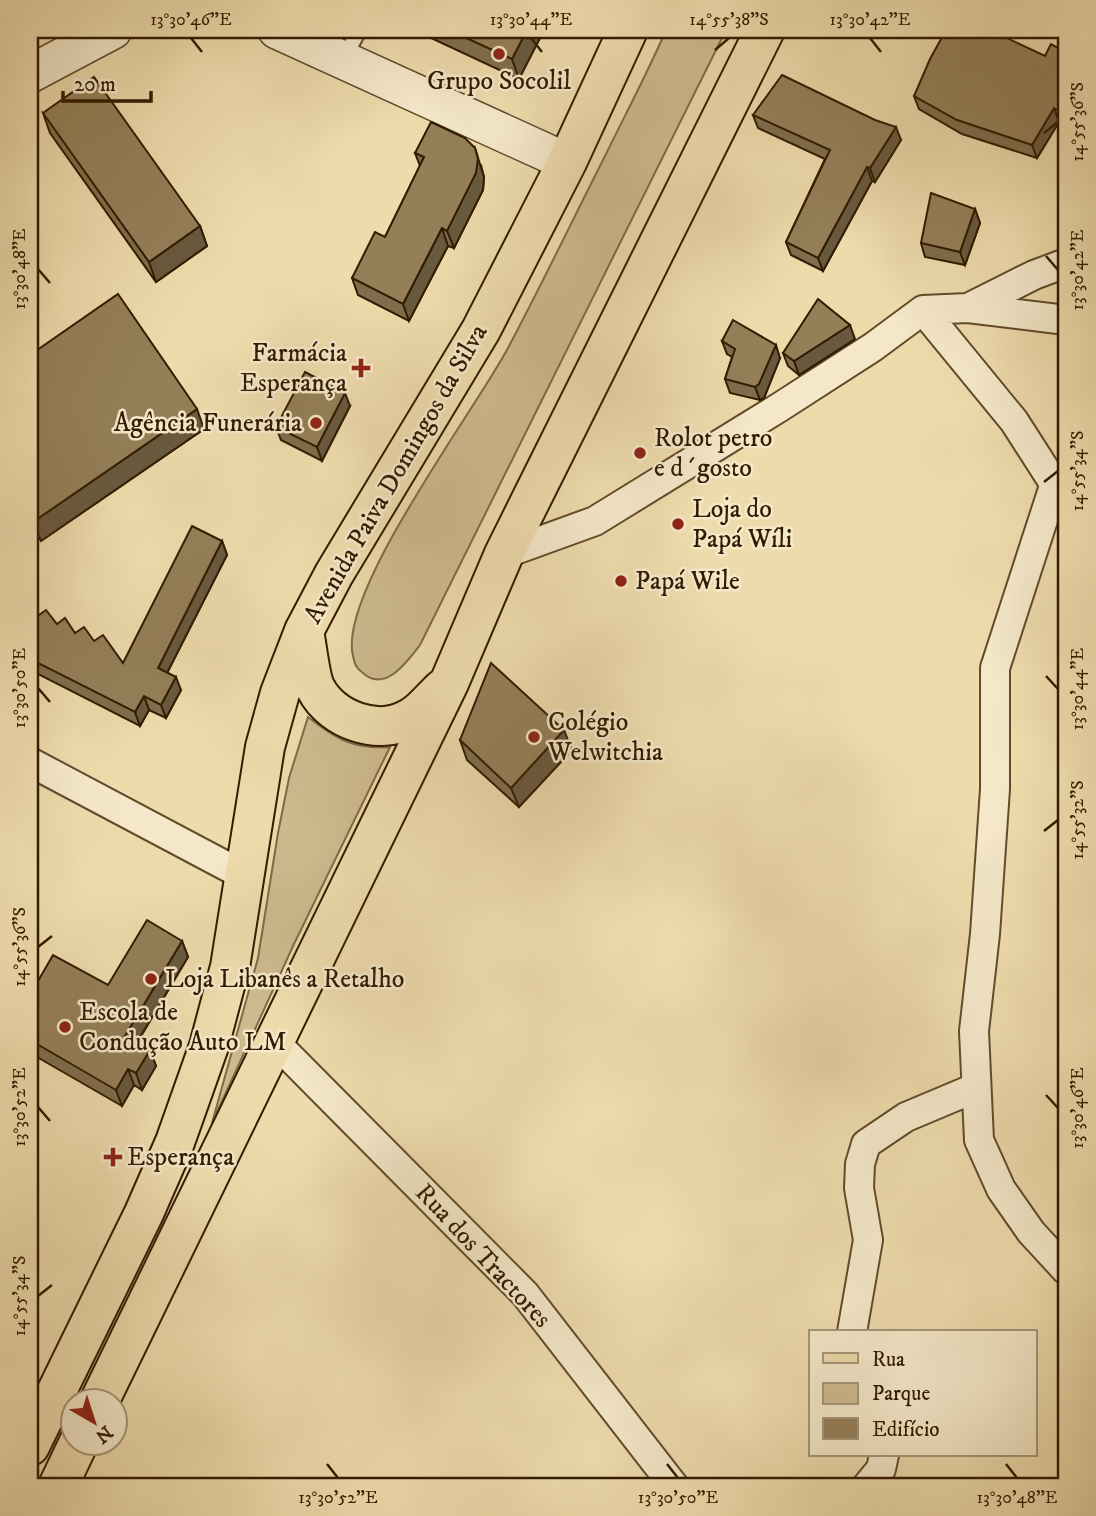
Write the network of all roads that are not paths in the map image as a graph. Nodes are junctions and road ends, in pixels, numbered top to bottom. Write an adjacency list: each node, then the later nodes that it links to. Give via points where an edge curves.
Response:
1 (72, 30): 7 (street)
2 (113, 30): 8 (street)
3 (277, 30): 6 (street)
4 (628, 30): 9 (main road, Avenida Paiva Domingos da Silva)
5 (765, 30): 15 (main road)
6 (351, 46): 9 (street)
7 (30, 66)
8 (30, 74)
9 (567, 162): 16 (main road, Avenida Paiva Domingos da Silva, via 481,330 346,552)
10 (1066, 263): 11 (street)
11 (968, 308): 12 (street); 13 (street)
12 (923, 310): 14 (street, via 1014,421); 15 (street, via 815,384 596,521)
13 (1066, 320)
14 (1060, 494): 21 (street, via 995,668 995,789 974,1031)
15 (504, 554): 17 (main road)
16 (304, 631): 17 (main road, via 316,689 338,714 362,724 384,726 410,719); 19 (main road, Avenida Paiva Domingos da Silva, via 265,747)
17 (449, 683): 20 (main road)
18 (30, 762): 19 (street)
19 (245, 876): 25 (main road, Avenida Paiva Domingos da Silva, via 230,967 180,1129)
20 (274, 1041): 24 (main road); 29 (street, Rua dos Tractores, via 526,1294)
21 (975, 1088): 22 (street, via 979,1140 1001,1189 1031,1233); 23 (street, via 906,1116 866,1144 859,1188 868,1241)
22 (1066, 1270)
23 (852, 1330)
24 (107, 1386)
25 (30, 1446)
26 (73, 1456): 28 (main road)
27 (884, 1456): 30 (street, via 881,1469)
28 (58, 1486)
29 (674, 1486)
30 (867, 1486)

